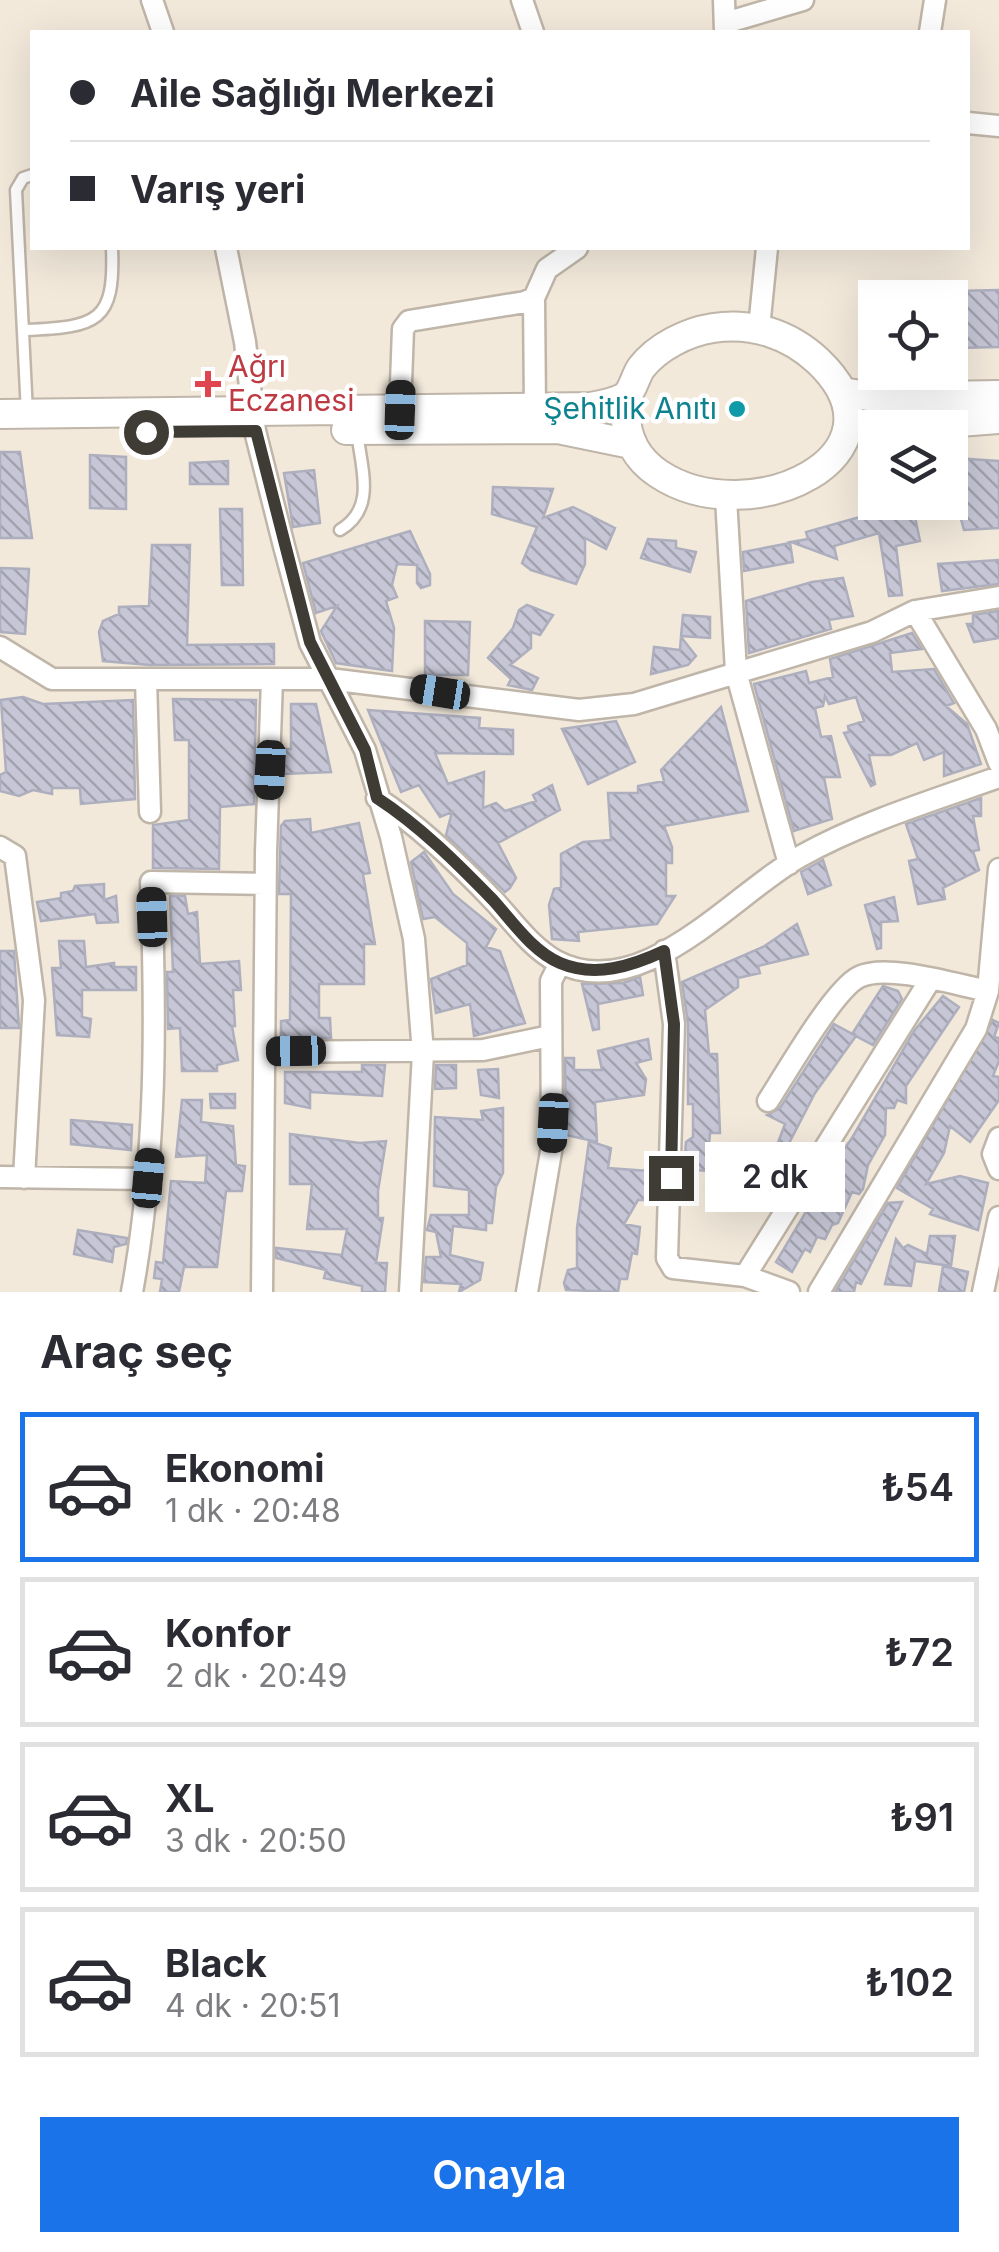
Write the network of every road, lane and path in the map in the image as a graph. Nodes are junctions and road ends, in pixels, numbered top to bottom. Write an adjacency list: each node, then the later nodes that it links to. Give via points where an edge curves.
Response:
1 (152, 0): 7 (street)
2 (522, 0): 8 (street)
3 (724, 0): 6 (street)
4 (803, 0): 6 (street)
5 (934, 0): 9 (street)
6 (725, 28)
7 (162, 30)
8 (532, 30)
9 (930, 30)
10 (970, 123): 11 (street)
11 (999, 126)
12 (30, 175): 19 (lane, via 16,190)
13 (112, 250): 19 (lane, via 108,308 93,319)
14 (226, 250): 27 (street)
15 (574, 250): 17 (street, via 547,269)
16 (767, 250): 18 (street)
17 (534, 298): 23 (street); 24 (street, via 409,321)
18 (759, 328): 20 (main road, via 807,352); 21 (main road, via 712,328 682,338 653,355)
19 (25, 330): 25 (lane)
20 (842, 392): 22 (main road); 32 (main road)
21 (627, 395): 23 (main road, via 590,407); 33 (main road)
22 (999, 395)
23 (535, 409): 24 (main road)
24 (400, 410): 27 (main road)
25 (14, 414): 27 (main road)
26 (999, 420): 28 (main road)
27 (254, 422): 29 (main road); 30 (main road); 40 (street, via 310,642)
28 (968, 422)
29 (357, 430): 33 (main road, via 569,429); 35 (lane, via 364,508)
30 (0, 433)
31 (858, 434): 32 (main road)
32 (843, 438): 34 (main road, via 830,462 806,480)
33 (630, 444): 34 (main road, via 672,482)
34 (726, 498): 39 (street)
35 (340, 530)
36 (999, 597): 37 (street)
37 (915, 611): 39 (street, via 872,632); 43 (street)
38 (0, 646): 41 (street, via 52,680)
39 (736, 672): 40 (street, via 634,704 579,710); 48 (street)
40 (328, 679): 42 (street); 45 (street, via 365,750)
41 (146, 680): 42 (street); 46 (street)
42 (272, 680): 50 (street)
43 (999, 763)
44 (999, 778): 48 (street)
45 (377, 798): 52 (street, via 409,819); 57 (street, via 414,939)
46 (150, 812)
47 (0, 848): 62 (street, via 15,856 32,964)
48 (789, 864): 51 (street, via 704,930)
49 (999, 869): 54 (street)
50 (266, 884): 56 (street); 63 (street, via 151,882 156,1023)
51 (664, 951): 52 (street, via 610,969); 65 (street, via 674,1024 668,1258 672,1268 684,1271)
52 (560, 963): 55 (street, via 551,981)
53 (930, 980): 54 (street); 58 (street, via 877,973 848,984); 65 (street)
54 (992, 983): 71 (street, via 976,1029)
55 (550, 1036): 57 (street, via 517,1046); 69 (street, via 552,1146)
56 (268, 1052): 57 (street); 67 (street)
57 (423, 1053): 68 (street)
58 (768, 1101)
59 (999, 1138): 60 (street, via 993,1154)
60 (999, 1169)
61 (0, 1177): 62 (street)
62 (24, 1178): 63 (street)
63 (148, 1178): 66 (street)
64 (999, 1217): 72 (street)
65 (746, 1276): 70 (street)
66 (132, 1292)
67 (262, 1292)
68 (410, 1292)
69 (527, 1292)
70 (789, 1292)
71 (819, 1292)
72 (984, 1292)

